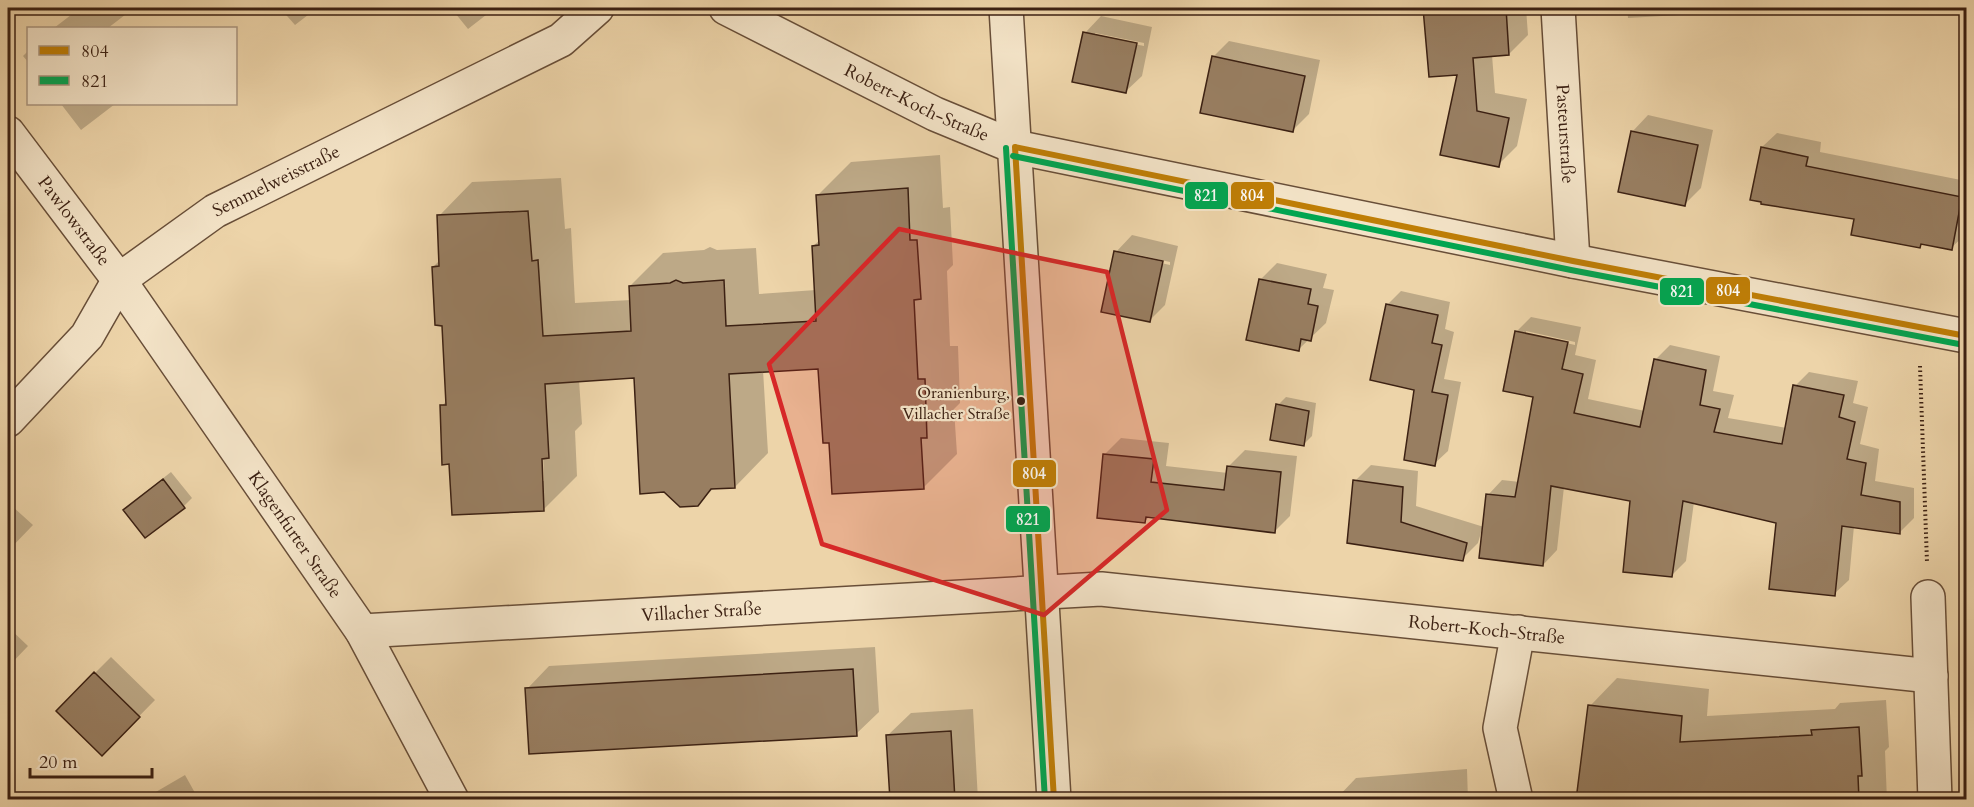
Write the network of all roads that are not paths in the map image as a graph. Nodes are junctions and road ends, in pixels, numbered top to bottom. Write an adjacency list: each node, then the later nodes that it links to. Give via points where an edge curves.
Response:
1 (597, 8): 8 (street, Semmelweisstraße, via 561,40 215,211)
2 (726, 8): 6 (street, Robert-Koch-Straße, via 935,114)
3 (1006, 8): 6 (street)
4 (1558, 8): 7 (street, Pasteurstraße)
5 (8, 133): 8 (street, Pawlowstraße)
6 (1015, 147): 7 (street, Robert-Koch-Straße); 11 (street)
7 (1573, 261): 9 (street, Robert-Koch-Straße)
8 (119, 280): 10 (street, Semmelweisstraße, via 87,336); 13 (street, Klagenfurter Straße)
9 (1966, 336)
10 (8, 420)
11 (1042, 591): 13 (street, Villacher Straße); 14 (street, Robert-Koch-Straße, via 1101,589); 17 (street)
12 (1928, 597): 15 (street)
13 (362, 631): 16 (street, Klagenfurter Straße)
14 (1518, 632): 15 (street, Robert-Koch-Straße); 18 (street, via 1500,728)
15 (1931, 676): 19 (street)
16 (453, 800)
17 (1054, 800)
18 (1516, 800)
19 (1935, 800)

